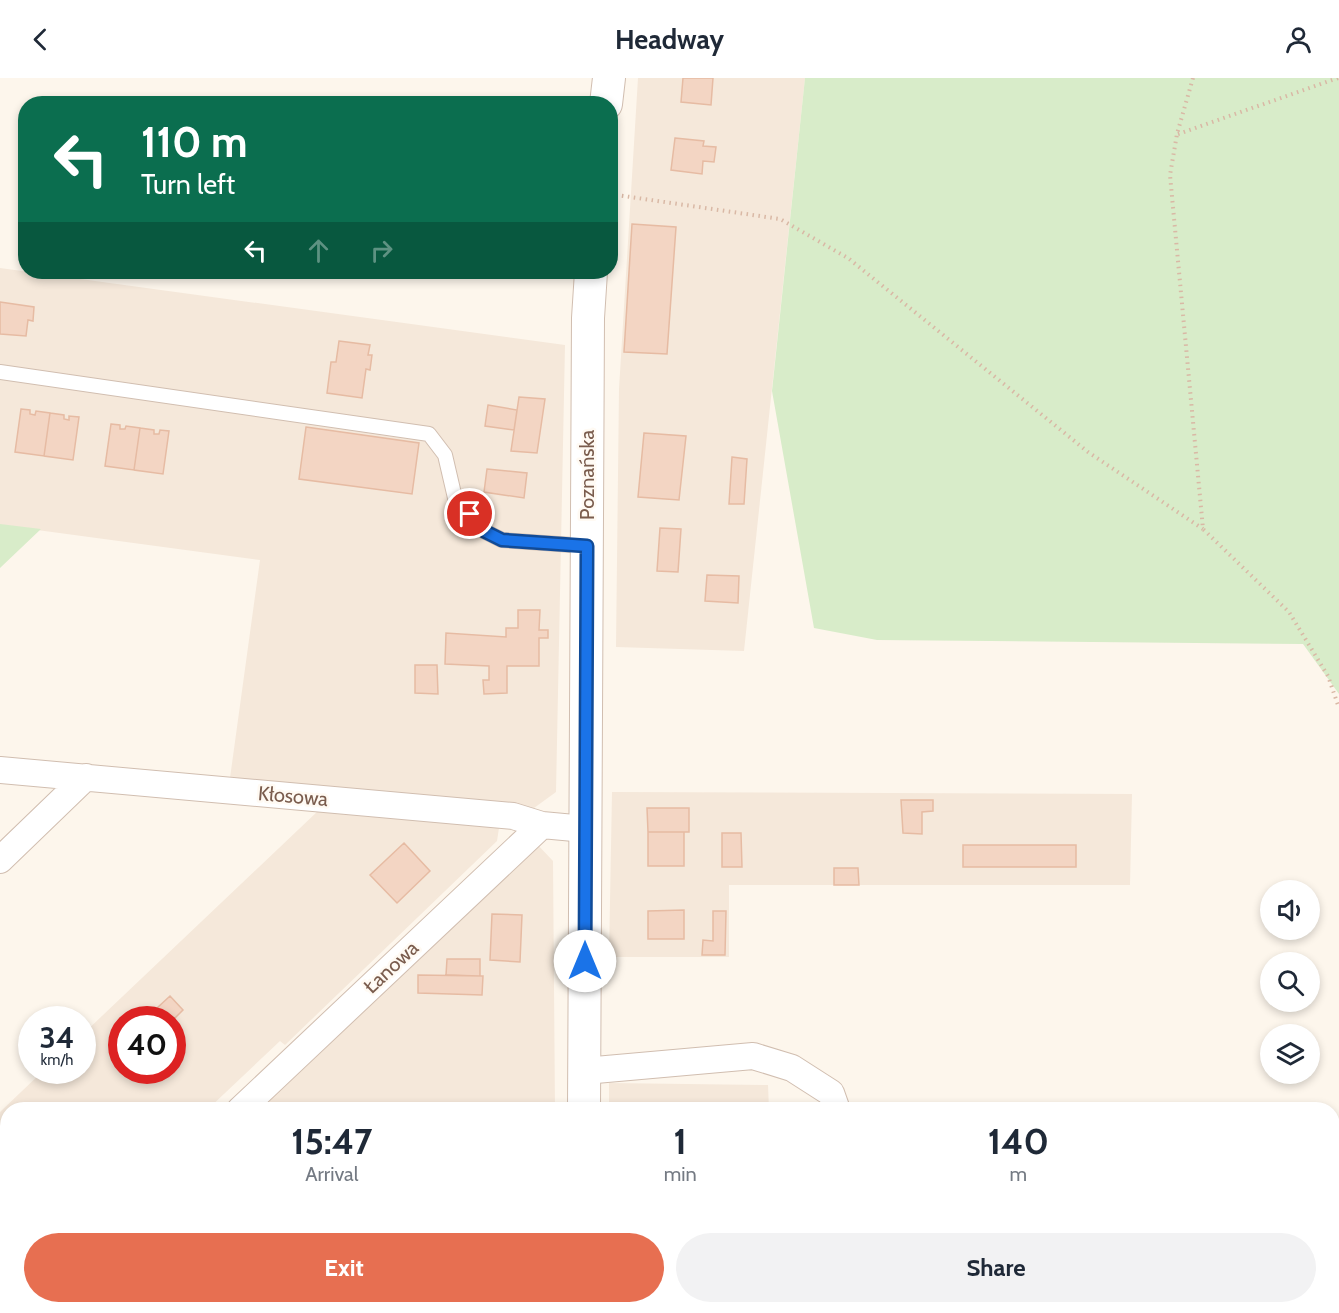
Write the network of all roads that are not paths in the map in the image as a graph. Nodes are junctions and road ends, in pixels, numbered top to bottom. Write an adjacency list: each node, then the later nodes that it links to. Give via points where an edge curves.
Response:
1 (609, 78): 2 (street)
2 (607, 96)
3 (591, 279): 5 (street, Poznańska)
4 (0, 372): 5 (lane, via 429,434 445,454 455,498 484,531 502,540)
5 (587, 546): 9 (street, Poznańska)
6 (0, 770): 7 (street, Kłosowa)
7 (86, 777): 8 (street, Kłosowa, via 513,816); 10 (street)
8 (542, 825): 9 (street, Kłosowa); 12 (street, Łanowa)
9 (585, 829): 11 (street, Poznańska)
10 (0, 860)
11 (584, 1071): 13 (street, Poznańska); 14 (street, via 753,1056 792,1068 831,1093)
12 (248, 1102)
13 (584, 1102)
14 (834, 1102)

